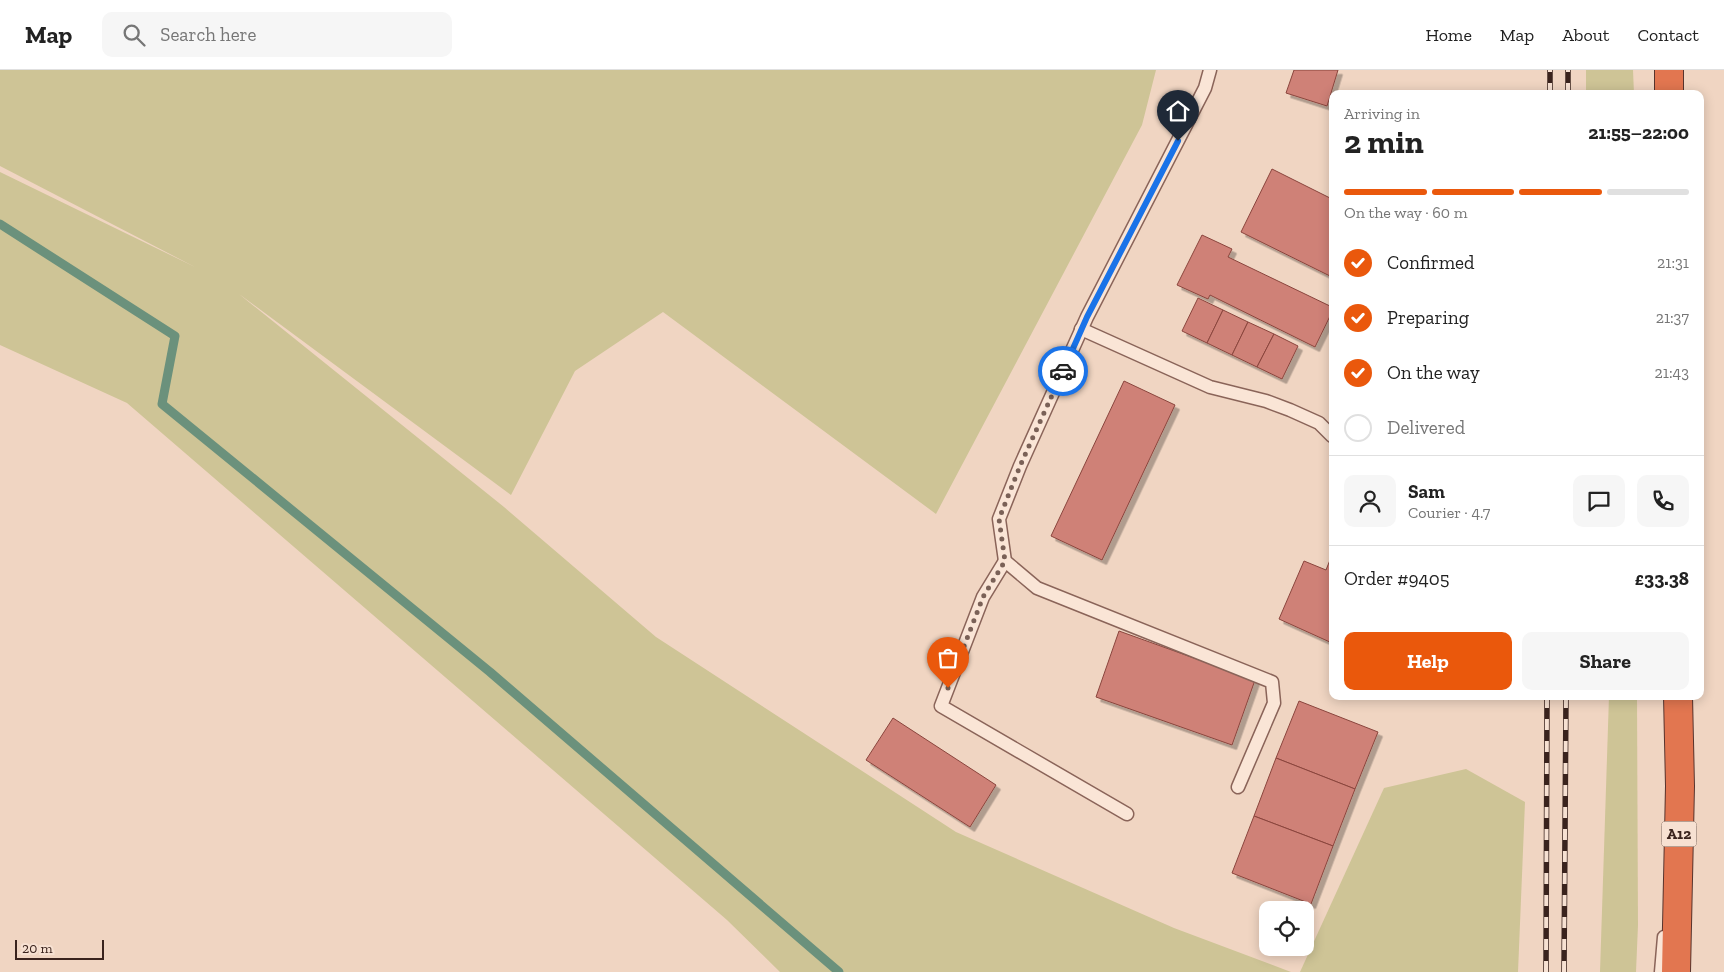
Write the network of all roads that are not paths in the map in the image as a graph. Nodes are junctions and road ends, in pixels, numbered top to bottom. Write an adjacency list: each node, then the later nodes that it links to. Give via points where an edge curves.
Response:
1 (1210, 70): 4 (lane, via 1205,88)
2 (1669, 70): 3 (highway)
3 (1669, 90)
4 (1081, 329): 5 (lane, via 1210,387 1290,410 1319,424); 6 (lane, via 999,519)
5 (1329, 433)
6 (1005, 561): 8 (lane, via 1037,588 1272,682 1274,703); 10 (lane, via 983,597 941,706)
7 (1678, 700): 9 (highway, A12)
8 (1238, 786)
9 (1680, 786): 11 (lane); 12 (highway, A12)
10 (1127, 814)
11 (1661, 972)
12 (1676, 972)

